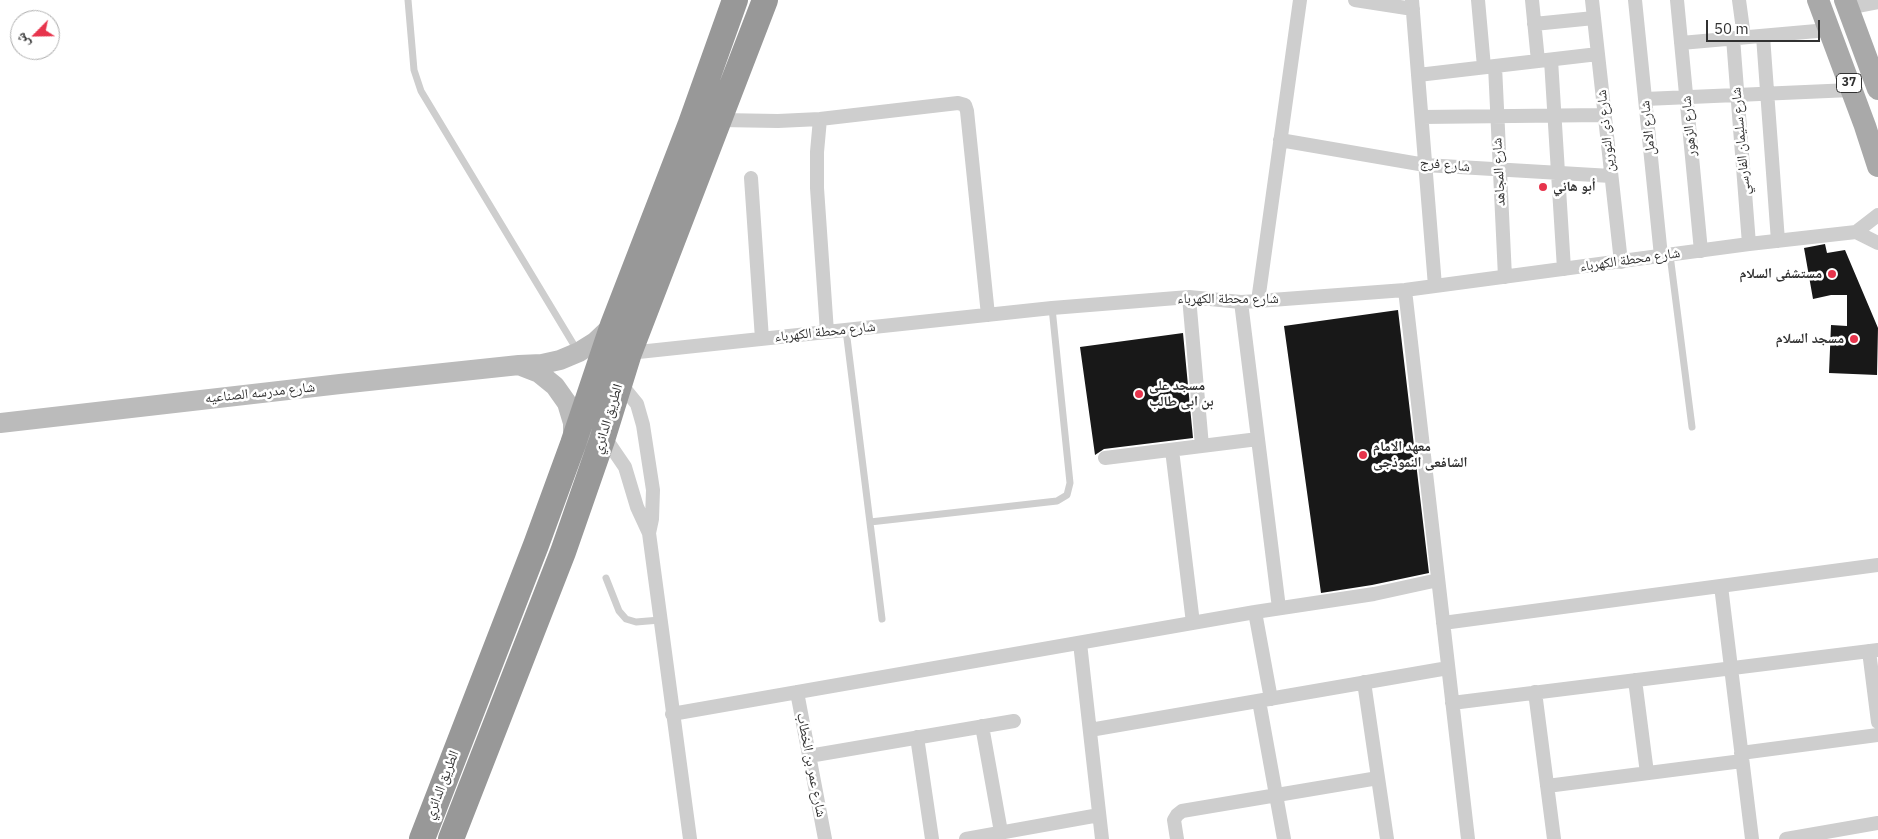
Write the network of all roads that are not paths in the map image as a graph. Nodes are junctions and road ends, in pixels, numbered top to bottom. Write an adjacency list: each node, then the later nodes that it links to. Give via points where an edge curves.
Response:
1 (408, 0): 66 (lane, via 414,70 421,91)
2 (735, 0): 62 (highway, الطريق الدائري)
3 (766, 0): 37 (highway, الطريق الدائري)
4 (1300, 0): 38 (street)
5 (1356, 0): 14 (street)
6 (1478, 0): 24 (street, شارع المجاهد)
7 (1532, 0): 17 (street)
8 (1592, 0): 16 (street, شارع ذى النورين)
9 (1635, 0): 31 (street, شارع الامل)
10 (1677, 0): 21 (street, شارع الزهور)
11 (1739, 0): 20 (street, شارع سليمان الفارسي)
12 (1818, 0): 18 (main road, 37)
13 (1878, 2): 15 (street)
14 (1412, 4): 25 (street)
15 (1847, 4): 26 (main road, 37)
16 (1594, 18): 17 (street); 22 (street, شارع ذى النورين)
17 (1534, 24): 23 (street)
18 (1828, 30): 19 (street); 27 (main road, 37)
19 (1763, 36): 20 (street); 28 (street)
20 (1738, 38): 21 (street); 29 (street, شارع سليمان الفارسي)
21 (1681, 43): 30 (street, شارع الزهور)
22 (1598, 54): 23 (street); 33 (street, شارع ذى النورين)
23 (1545, 61): 24 (street); 32 (street)
24 (1489, 67): 25 (street); 34 (street, شارع المجاهد)
25 (1418, 75): 35 (street)
26 (1878, 89)
27 (1851, 90): 28 (street); 40 (main road, 37)
28 (1767, 94): 29 (street); 47 (street)
29 (1737, 95): 30 (street); 49 (street, شارع سليمان الفارسي)
30 (1686, 97): 31 (street); 50 (street, شارع الزهور)
31 (1645, 99): 51 (street, شارع الامل)
32 (1554, 115): 33 (street); 34 (street); 42 (street)
33 (1604, 115): 43 (street, شارع ذى النورين)
34 (1497, 116): 35 (street); 41 (street, شارع المجاهد)
35 (1422, 118): 39 (street)
36 (820, 119): 37 (street); 61 (street, via 958,103 965,105); 64 (street, via 817,188)
37 (720, 120): 67 (highway, الطريق الدائري)
38 (1280, 140): 39 (street, شارع فرج); 58 (street)
39 (1425, 165): 41 (street, شارع فرج); 55 (street)
40 (1878, 166)
41 (1499, 170): 42 (street, شارع فرج); 54 (street, شارع المجاهد)
42 (1558, 173): 43 (street, شارع فرج); 53 (street)
43 (1611, 176): 52 (street, شارع ذى النورين)
44 (751, 178): 65 (street)
45 (1878, 215): 46 (street)
46 (1856, 232): 47 (street, شارع محطة الكهرباء); 48 (street)
47 (1778, 241): 49 (street, شارع محطة الكهرباء)
48 (1878, 243)
49 (1749, 244): 50 (street, شارع محطة الكهرباء)
50 (1701, 251): 51 (street, شارع محطة الكهرباء)
51 (1666, 256): 52 (street, شارع محطة الكهرباء); 71 (lane)
52 (1621, 262): 53 (street, شارع محطة الكهرباء)
53 (1564, 269): 54 (street, شارع محطة الكهرباء)
54 (1505, 277): 55 (street, شارع محطة الكهرباء)
55 (1435, 286): 56 (street, شارع محطة الكهرباء)
56 (1405, 290): 58 (street, شارع محطة الكهرباء); 82 (street)
57 (1190, 297): 59 (street, شارع محطة الكهرباء); 60 (street, شارع محطة الكهرباء); 75 (street)
58 (1258, 301): 59 (street, شارع محطة الكهرباء)
59 (1242, 302): 72 (street)
60 (1052, 308): 61 (street, شارع محطة الكهرباء); 78 (lane, via 1070,483 1067,495 1057,502)
61 (988, 314): 63 (street, شارع محطة الكهرباء)
62 (614, 325): 66 (street, شارع مدرسه الصناعيه); 74 (highway, الطريق الدائري)
63 (846, 330): 64 (street, شارع محطة الكهرباء); 78 (lane)
64 (827, 332): 65 (street, شارع محطة الكهرباء)
65 (762, 339): 67 (street, شارع محطة الكهرباء)
66 (579, 352): 68 (street, شارع مدرسه الصناعيه, via 542,364)
67 (629, 353): 69 (highway, الطريق الدائري)
68 (519, 365): 70 (street, شارع مدرسه الصناعيه); 74 (street, via 539,373 555,386 567,403 573,423)
69 (619, 382): 73 (highway, الطريق الدائري); 79 (street, via 637,404 643,425 653,490)
70 (0, 423)
71 (1692, 427)
72 (1258, 439): 75 (street); 84 (street)
73 (602, 440): 79 (street, via 610,445 625,467); 118 (highway, الطريق الدائري, via 563,552)
74 (573, 444): 117 (highway, الطريق الدائري)
75 (1202, 446): 76 (street)
76 (1172, 450): 77 (street); 88 (street)
77 (1105, 458)
78 (870, 522): 86 (lane)
79 (649, 533): 87 (street)
80 (1878, 565): 83 (street)
81 (606, 578): 87 (lane, via 619,611 626,619 636,622)
82 (1438, 580): 84 (street, via 1374,594); 89 (street)
83 (1721, 586): 89 (street); 93 (street)
84 (1279, 608): 85 (street)
85 (1255, 612): 88 (street); 98 (street)
86 (882, 618)
87 (660, 620): 100 (street)
88 (1193, 623): 90 (street)
89 (1443, 623): 92 (street)
90 (1080, 643): 96 (street); 104 (street)
91 (1873, 650): 93 (street); 102 (street)
92 (1448, 668): 95 (street); 99 (street)
93 (1731, 668): 94 (street); 108 (street)
94 (1635, 680): 97 (street); 109 (street)
95 (1364, 682): 98 (street); 110 (street)
96 (797, 692): 100 (street); 107 (street, شارع عمر بن الخطاب)
97 (1535, 692): 99 (street); 111 (street)
98 (1265, 700): 104 (street); 112 (street)
99 (1452, 703): 127 (street)
100 (672, 714): 119 (street)
101 (1014, 721): 103 (street)
102 (1878, 722)
103 (982, 726): 106 (street); 115 (street)
104 (1090, 730): 113 (street)
105 (1878, 735): 108 (street)
106 (916, 738): 107 (street); 121 (street)
107 (809, 756): 120 (street, شارع عمر بن الخطاب)
108 (1742, 757): 109 (street); 129 (street)
109 (1647, 773): 111 (street)
110 (1378, 778): 112 (street); 126 (street)
111 (1547, 786): 128 (street)
112 (1276, 796): 124 (street, via 1182,812 1174,820); 125 (street)
113 (1099, 815): 116 (street); 123 (street)
114 (1878, 823): 130 (street)
115 (1002, 832): 116 (street); 122 (street)
116 (1027, 834)
117 (422, 839)
118 (451, 839)
119 (690, 839)
120 (825, 839)
121 (932, 839)
122 (966, 839)
123 (1102, 839)
124 (1177, 839)
125 (1284, 839)
126 (1387, 839)
127 (1468, 839)
128 (1554, 839)
129 (1752, 839)
130 (1786, 839)

